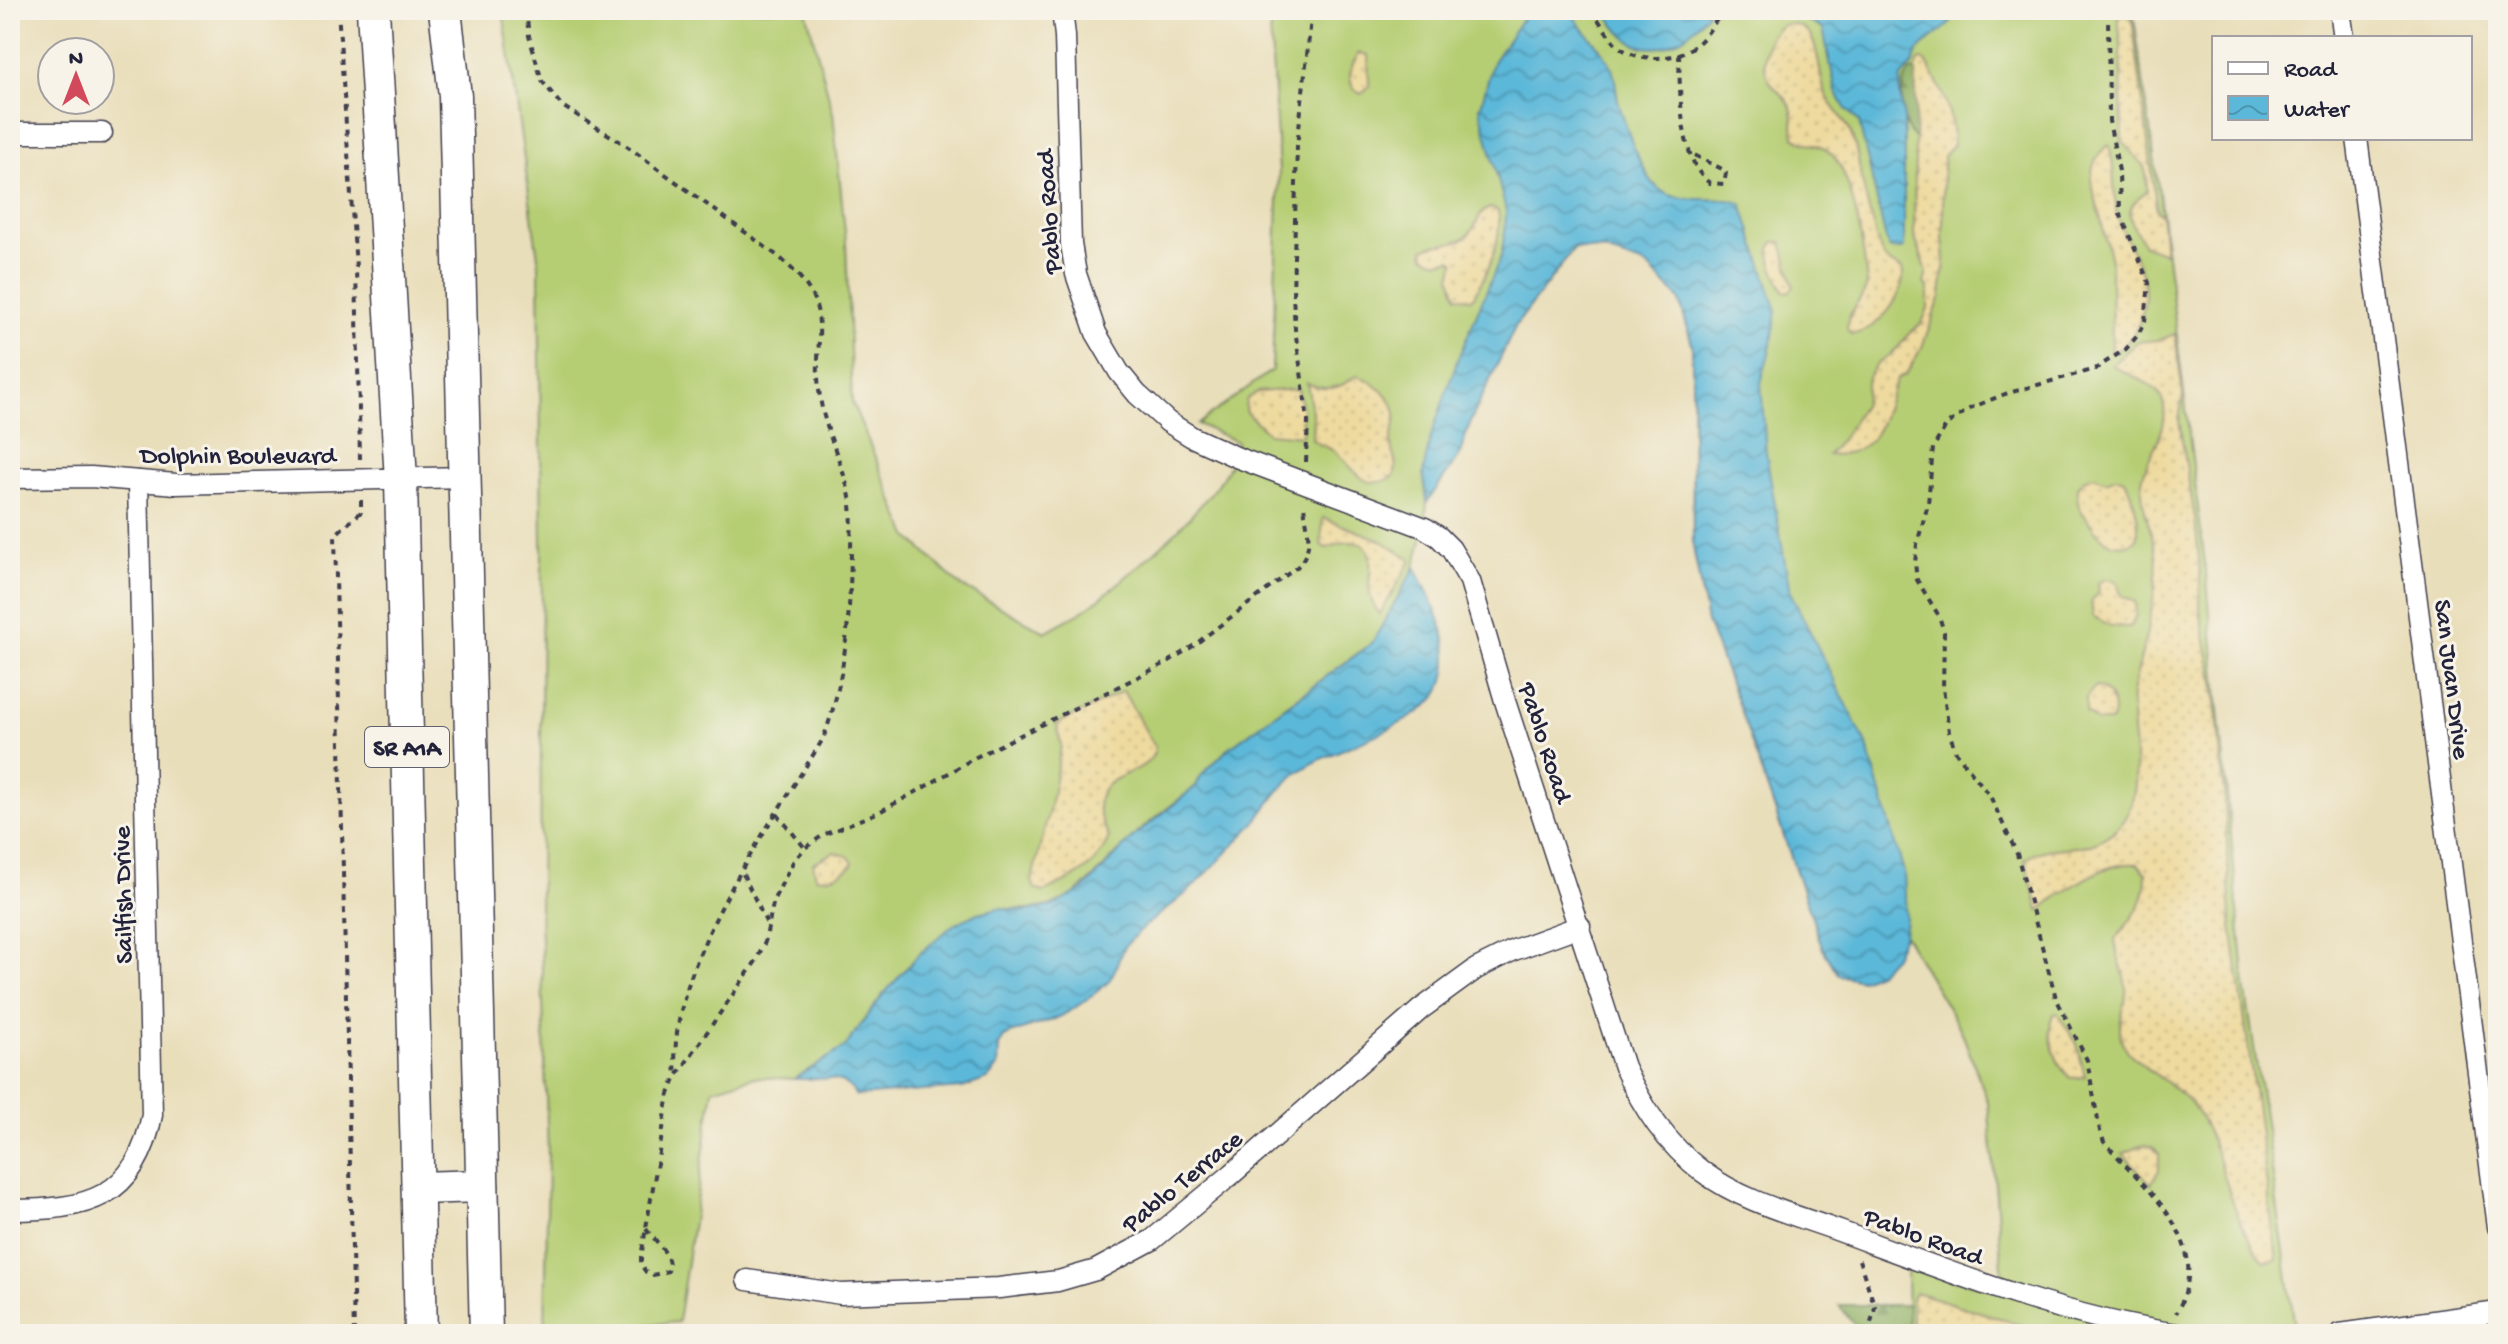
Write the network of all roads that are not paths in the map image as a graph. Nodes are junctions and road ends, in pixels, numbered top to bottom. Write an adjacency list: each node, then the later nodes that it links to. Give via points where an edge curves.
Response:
1 (373, 10): 11 (main road, SR A1A)
2 (445, 10): 9 (main road, SR A1A, via 455,96)
3 (1062, 10): 13 (street, Pablo Road, via 1071,244 1096,333 1137,394 1192,437 1425,528 1451,549 1470,581)
4 (2340, 10): 5 (street)
5 (2344, 36)
6 (10, 133): 7 (street)
7 (102, 133)
8 (2357, 140): 17 (street, San Juan Drive)
9 (465, 477): 11 (street, Dolphin Boulevard); 14 (main road, SR A1A)
10 (10, 478): 12 (street, Dolphin Boulevard)
11 (401, 480): 12 (street, Dolphin Boulevard); 15 (main road, SR A1A)
12 (138, 481): 16 (street, Sailfish Drive, via 152,1115 148,1139 138,1161 96,1199 68,1208)
13 (1580, 926): 18 (street, Pablo Terrace, via 1476,969 1421,1009 1152,1240 1096,1270 999,1288 857,1293); 20 (street, Pablo Road, via 1638,1097 1664,1134 1705,1174 1733,1190 2004,1292)
14 (482, 1186): 15 (main road); 22 (main road, SR A1A)
15 (418, 1188): 21 (main road, SR A1A)
16 (10, 1210)
17 (2498, 1227)
18 (747, 1280)
19 (2498, 1312): 23 (street)
20 (2170, 1333)
21 (421, 1334)
22 (486, 1334)
23 (2340, 1334)

